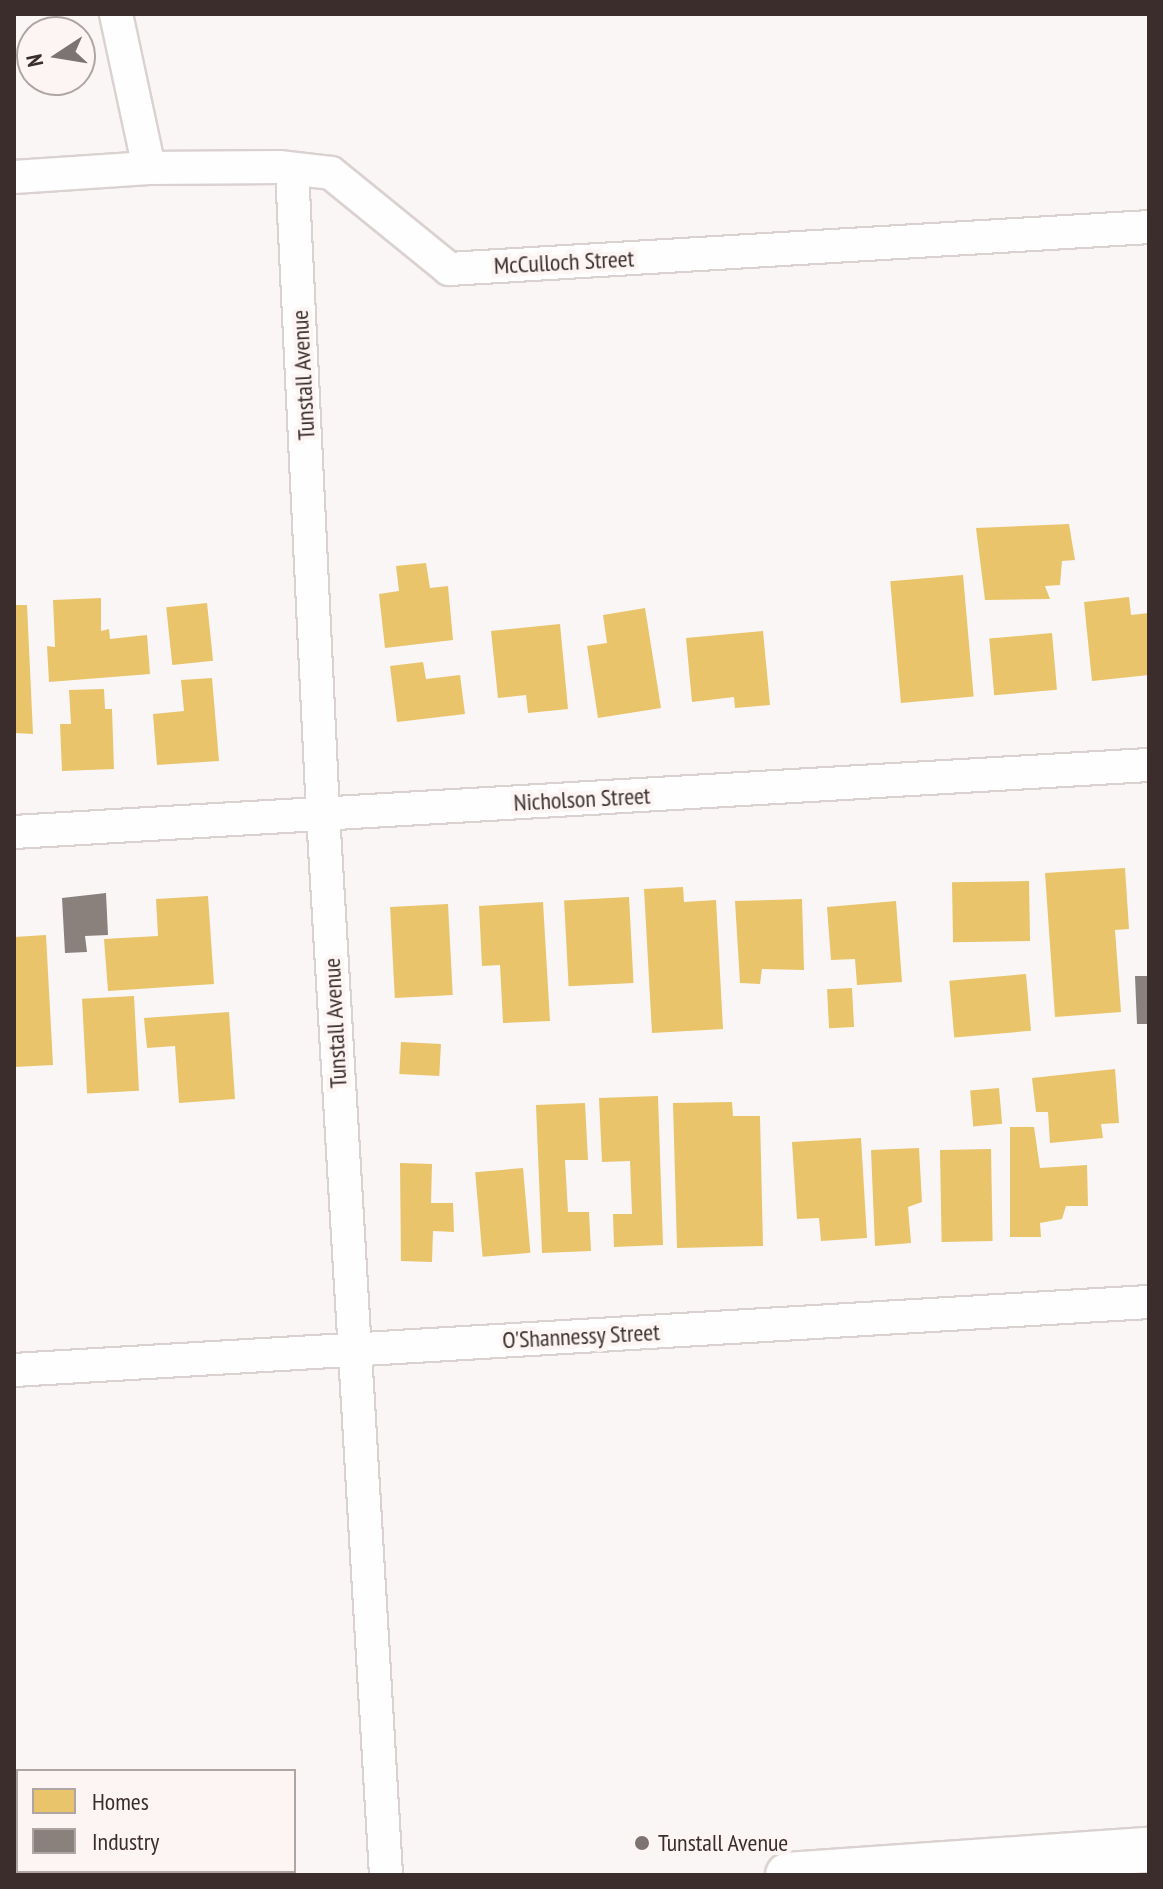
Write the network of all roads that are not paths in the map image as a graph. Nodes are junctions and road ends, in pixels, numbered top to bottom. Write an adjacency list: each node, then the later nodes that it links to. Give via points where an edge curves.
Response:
1 (116, 14): 2 (street)
2 (149, 168): 3 (street, McCulloch Street); 4 (street, McCulloch Street)
3 (292, 170): 5 (street, McCulloch Street, via 331,173 449,269); 7 (street, Tunstall Avenue)
4 (14, 177)
5 (1149, 227)
6 (1149, 765): 7 (street, Nicholson Street)
7 (323, 814): 8 (street, Nicholson Street); 10 (street, Tunstall Avenue)
8 (14, 832)
9 (1149, 1302): 10 (street, O'Shannessy Street)
10 (355, 1350): 11 (street, O'Shannessy Street); 14 (street, Tunstall Avenue)
11 (14, 1370)
12 (1149, 1850): 13 (highway)
13 (868, 1872): 15 (highway)
14 (386, 1875)
15 (788, 1875)

